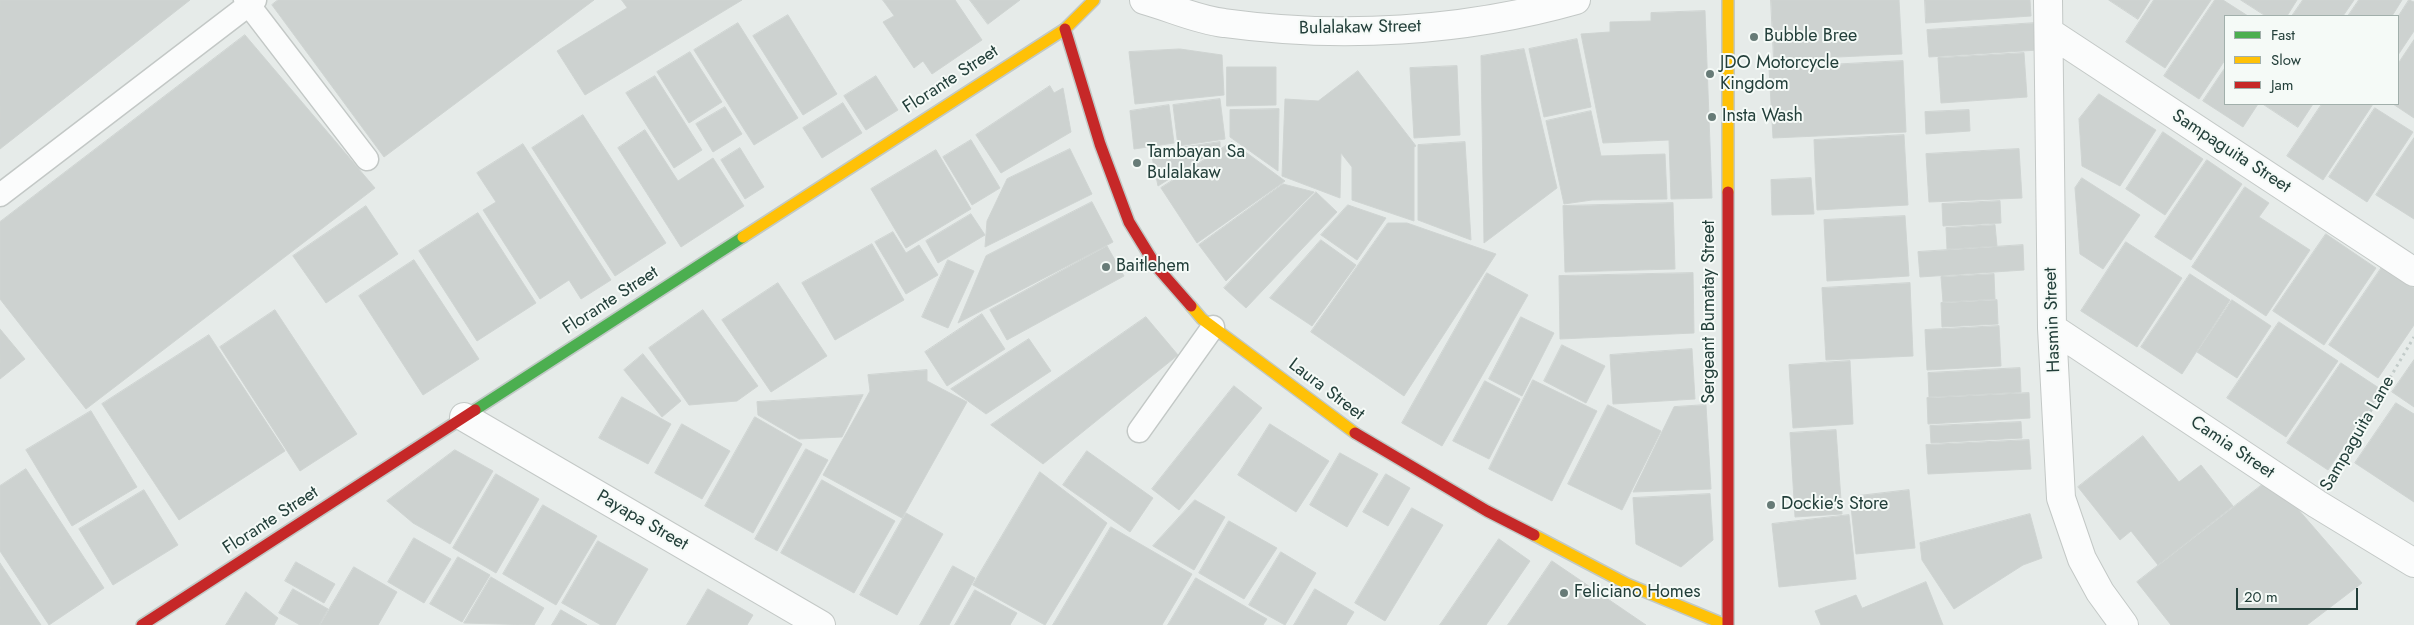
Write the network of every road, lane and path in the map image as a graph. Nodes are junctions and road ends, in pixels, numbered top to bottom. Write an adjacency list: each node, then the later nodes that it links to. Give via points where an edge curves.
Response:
1 (1094, 0): 7 (street, Florante Street)
2 (1144, 0): 3 (street, Bulalakaw Street, via 1222,23 1323,32 1417,28 1479,21 1534,12)
3 (1576, 0)
4 (1728, 0): 21 (street, Sergeant Bumatay Street)
5 (2048, 0): 8 (street, Hasmin Street)
6 (250, 2): 9 (lane); 10 (lane)
7 (1065, 29): 12 (street, Laura Street, via 1100,144 1129,222 1156,266 1202,319); 15 (street, Florante Street)
8 (2049, 32): 11 (street, Sampaguita Street); 13 (street, Hasmin Street)
9 (367, 159)
10 (0, 195)
11 (2414, 272)
12 (1213, 327): 16 (lane); 21 (street, Laura Street, via 1363,439 1487,511 1627,584)
13 (2052, 328): 17 (street, Camia Street); 22 (street, Hasmin Street, via 2061,498 2082,559 2100,592)
14 (2414, 337): 17 (path, Sampaguita Lane)
15 (464, 417): 19 (street, Florante Street); 20 (street, Payapa Street)
16 (1139, 431)
17 (2317, 504): 18 (street, Camia Street)
18 (2414, 563)
19 (142, 625)
20 (821, 625)
21 (1727, 625)
22 (2124, 625)

